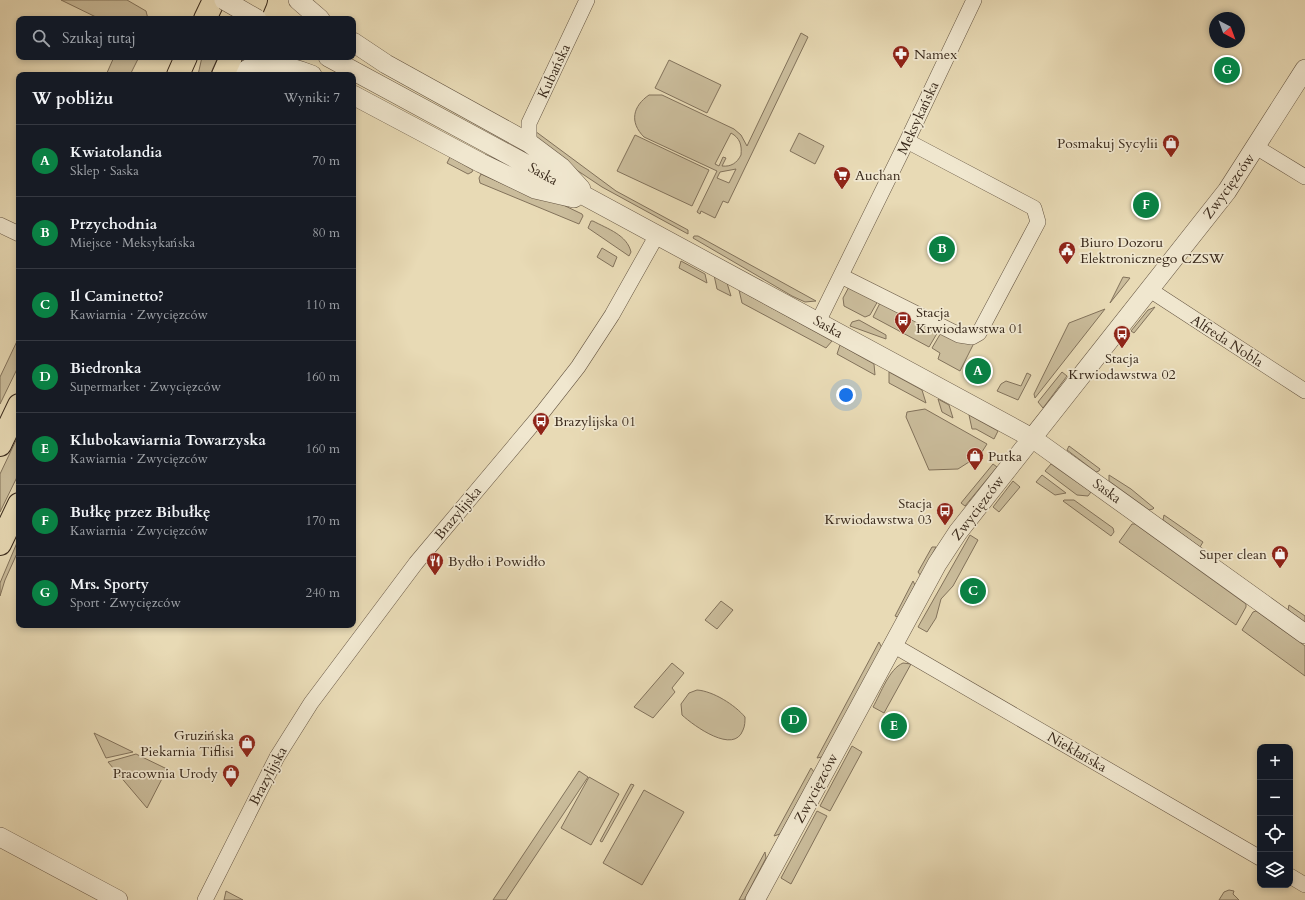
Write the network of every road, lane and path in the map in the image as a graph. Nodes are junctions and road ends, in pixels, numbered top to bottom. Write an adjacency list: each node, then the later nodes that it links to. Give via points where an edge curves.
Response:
1 (214, 0): 7 (main road)
2 (224, 0): 9 (street, bridge)
3 (256, 0): 8 (main road)
4 (298, 0): 10 (street)
5 (587, 0): 24 (street, Kubańska, via 529,123)
6 (974, 0): 23 (street, Meksykańska)
7 (206, 16)
8 (249, 16)
9 (252, 16)
10 (317, 16)
11 (356, 44): 24 (street, via 386,64)
12 (185, 60): 16 (main road)
13 (230, 60): 17 (main road)
14 (334, 60): 20 (street, Saska)
15 (1305, 69): 25 (street, Zwycięzców)
16 (179, 72)
17 (224, 72)
18 (243, 72): 19 (street, via 250,66 266,63)
19 (300, 72)
20 (356, 72)
21 (356, 72): 27 (street, Saska)
22 (356, 97): 27 (street, via 536,189)
23 (907, 142): 31 (street, Meksykańska); 31 (street, via 1034,208 1038,222 979,333 972,337 959,335)
24 (529, 143): 27 (street, via 561,167)
25 (1256, 147): 26 (street); 32 (street, Zwycięzców, via 1227,192)
26 (1305, 176)
27 (593, 202): 30 (street, Saska)
28 (0, 225): 29 (street)
29 (16, 233)
30 (657, 235): 33 (street, Saska); 47 (street, Brazylijska, via 612,315 578,367 416,563 311,703 277,757)
31 (841, 276): 33 (street, Meksykańska)
32 (1150, 290): 34 (street, Alfreda Nobla); 36 (street, Zwycięzców)
33 (818, 322): 36 (street, Saska)
34 (1305, 390)
35 (16, 412): 37 (main road)
36 (1032, 438): 40 (street, Saska); 41 (street, Zwycięzców, via 958,532 937,564)
37 (0, 445)
38 (16, 510): 39 (main road)
39 (0, 544)
40 (1305, 634)
41 (893, 645): 43 (street, Niekłańska); 48 (street, Zwycięzców)
42 (0, 837): 46 (street)
43 (1257, 856)
44 (1293, 878): 45 (street)
45 (1305, 885)
46 (118, 900)
47 (204, 900)
48 (755, 900)

